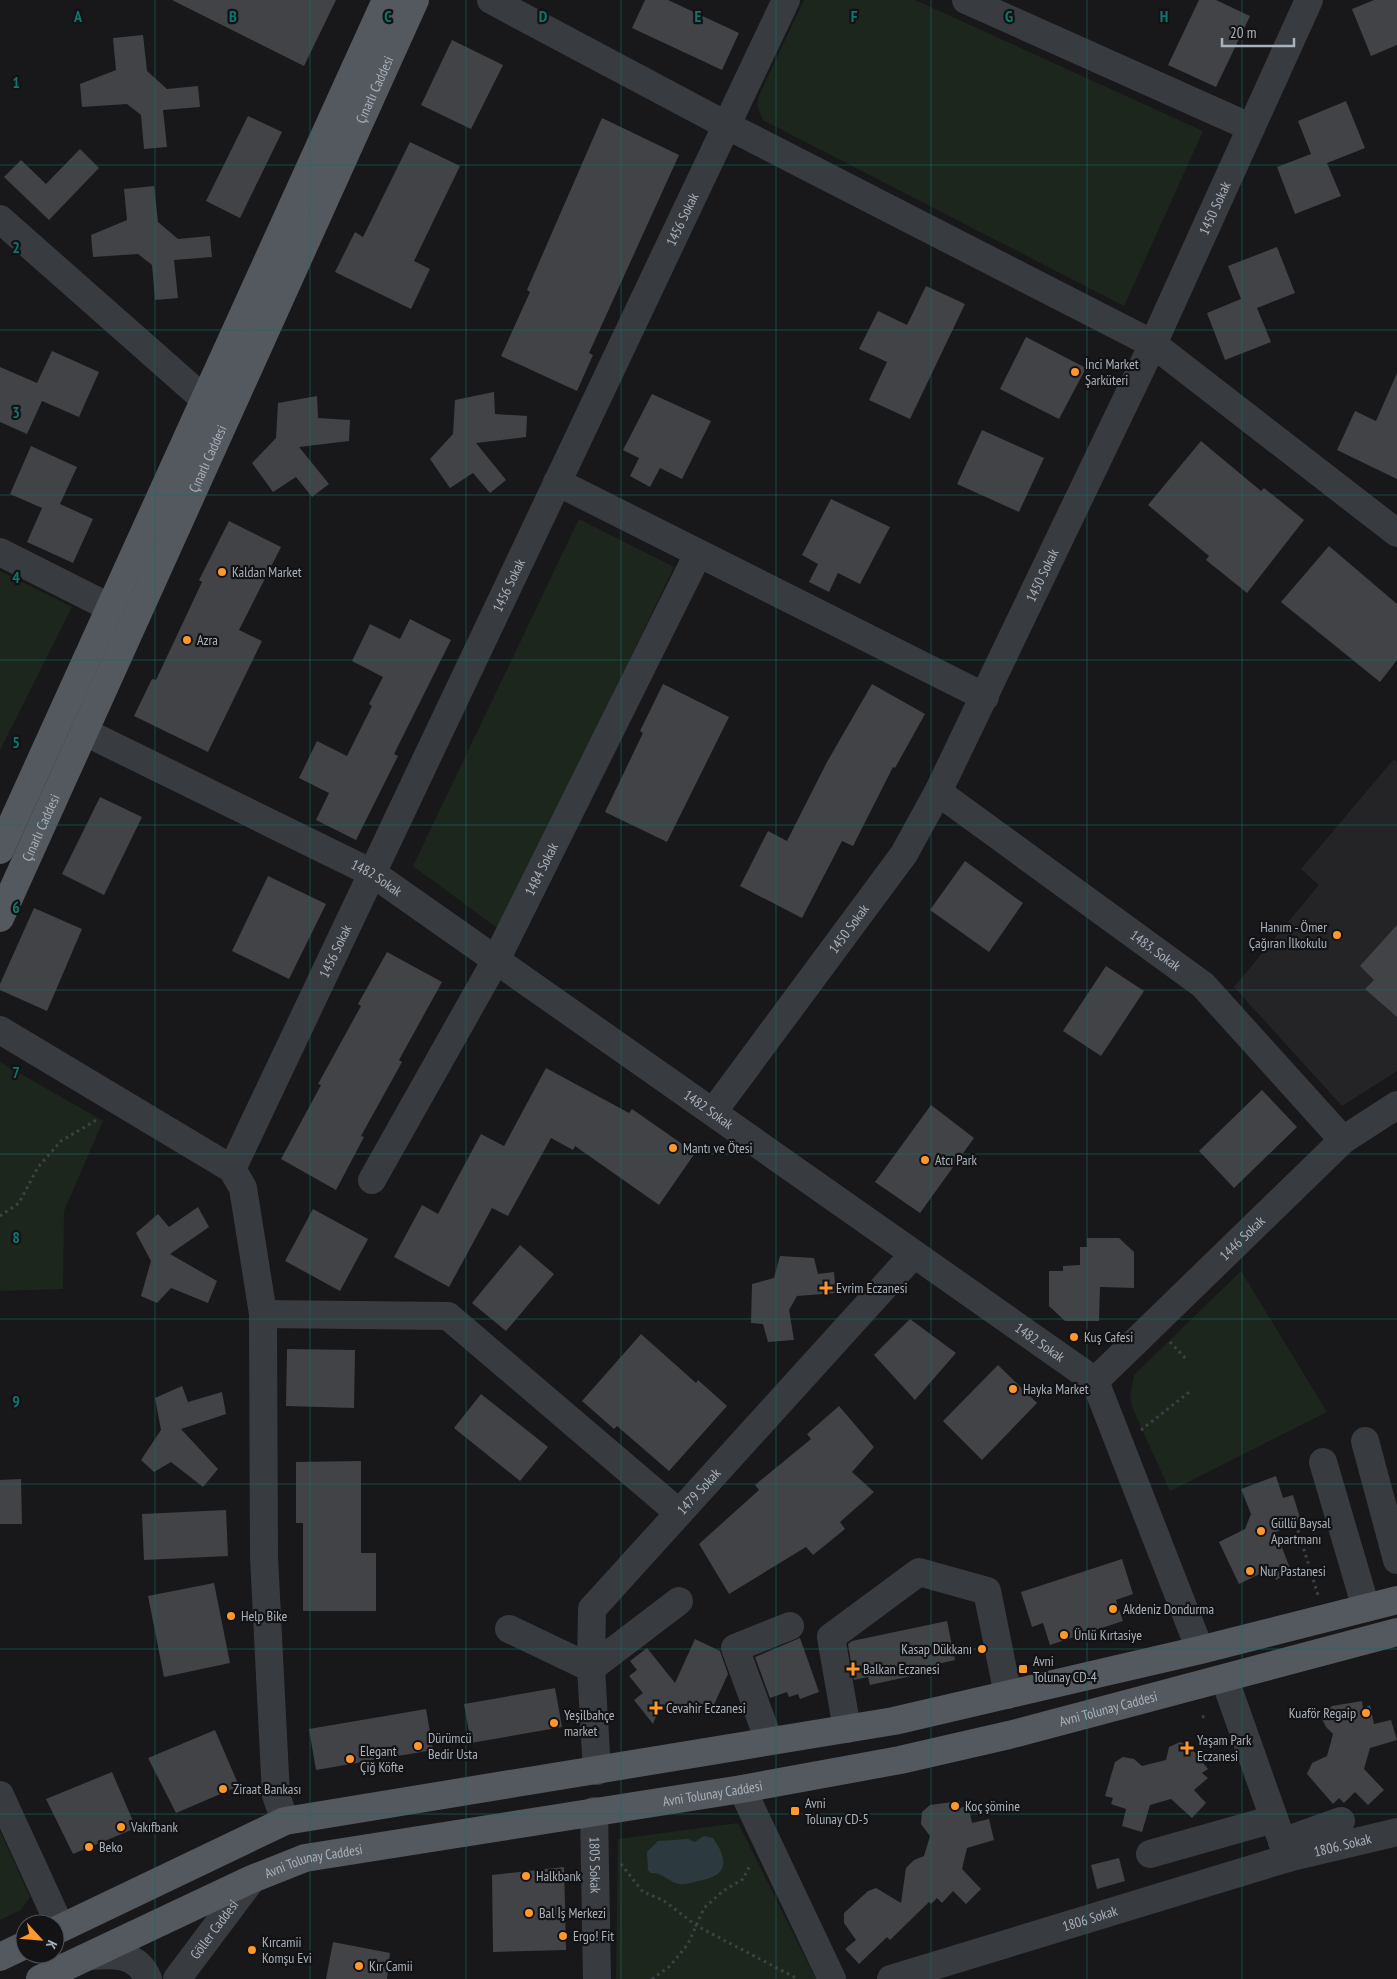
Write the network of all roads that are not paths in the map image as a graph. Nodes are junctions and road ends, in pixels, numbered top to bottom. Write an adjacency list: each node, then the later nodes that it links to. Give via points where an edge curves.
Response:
1 (386, 0): 11 (main road, Çınarlı Caddesi)
2 (415, 0): 18 (main road, Çınarlı Caddesi)
3 (491, 0): 7 (street)
4 (786, 0): 7 (street, 1456 Sokak)
5 (966, 0): 8 (street)
6 (1309, 0): 8 (street, 1450 Sokak)
7 (726, 124): 10 (street); 12 (street, 1456 Sokak)
8 (1250, 127): 10 (street, 1450 Sokak)
9 (0, 219): 11 (street)
10 (1153, 344): 13 (street); 17 (street, 1450 Sokak)
11 (204, 399): 16 (main road, Çınarlı Caddesi)
12 (557, 482): 15 (street); 21 (street, 1456 Sokak)
13 (1397, 534)
14 (0, 552): 16 (street)
15 (698, 554): 17 (street); 23 (street, 1484 Sokak)
16 (109, 607): 20 (main road, Çınarlı Caddesi)
17 (985, 697): 19 (street, 1450 Sokak)
18 (85, 732): 21 (street, 1482 Sokak); 22 (main road, Çınarlı Caddesi)
19 (938, 792): 26 (street, 1450 Sokak, via 904,854); 27 (street, 1483. Sokak, via 1203,984)
20 (0, 850)
21 (372, 873): 23 (street, 1482 Sokak); 28 (street, 1456 Sokak)
22 (0, 918)
23 (496, 960): 26 (street, 1482 Sokak); 29 (street, 1484 Sokak)
24 (0, 1030): 28 (street)
25 (1397, 1105): 27 (street, 1446 Sokak)
26 (713, 1112): 30 (street, 1482 Sokak)
27 (1343, 1140): 32 (street, 1446 Sokak)
28 (232, 1169): 31 (street, via 243,1188)
29 (372, 1180)
30 (914, 1254): 32 (street, 1482 Sokak); 35 (street, 1479 Sokak)
31 (263, 1314): 35 (street, via 448,1316); 53 (street, via 264,1557 276,1795)
32 (1095, 1381): 43 (street)
33 (1365, 1441): 36 (street)
34 (1323, 1462): 39 (street)
35 (679, 1513): 44 (street, 1479 Sokak, via 592,1610)
36 (1397, 1560)
37 (1397, 1600): 39 (main road)
38 (678, 1601): 44 (street)
39 (1366, 1608): 43 (main road)
40 (790, 1626): 48 (street, via 735,1648)
41 (509, 1629): 44 (street)
42 (1397, 1632): 45 (main road, Avni Tolunay Caddesi)
43 (1200, 1650): 46 (main road)
44 (591, 1668): 49 (street, 1479 Sokak)
45 (1225, 1680): 50 (main road, Avni Tolunay Caddesi, via 1009,1736); 56 (street)
46 (1008, 1695): 47 (main road); 47 (street, via 986,1591 919,1572 831,1637)
47 (847, 1729): 48 (main road)
48 (769, 1741): 49 (main road)
49 (598, 1770): 53 (main road)
50 (742, 1789): 52 (main road, Avni Tolunay Caddesi); 68 (street)
51 (0, 1795): 59 (street)
52 (594, 1811): 58 (main road, Avni Tolunay Caddesi, via 305,1858); 67 (street, 1805 Sokak)
53 (285, 1821): 60 (main road)
54 (1341, 1821): 56 (street)
55 (1397, 1832): 56 (street, 1806. Sokak)
56 (1282, 1839): 57 (street); 69 (street, 1806 Sokak)
57 (1150, 1854)
58 (252, 1879): 62 (main road, Avni Tolunay Caddesi); 66 (street, Göller Caddesi)
59 (51, 1914)
60 (65, 1927)
61 (15, 1950): 63 (main road)
62 (90, 1956): 64 (main road, Avni Tolunay Caddesi); 65 (street, via 117,1954 132,1959 145,1970)
63 (0, 1957)
64 (40, 1979)
65 (148, 1979)
66 (177, 1979)
67 (598, 1979)
68 (832, 1979)
69 (891, 1979)

